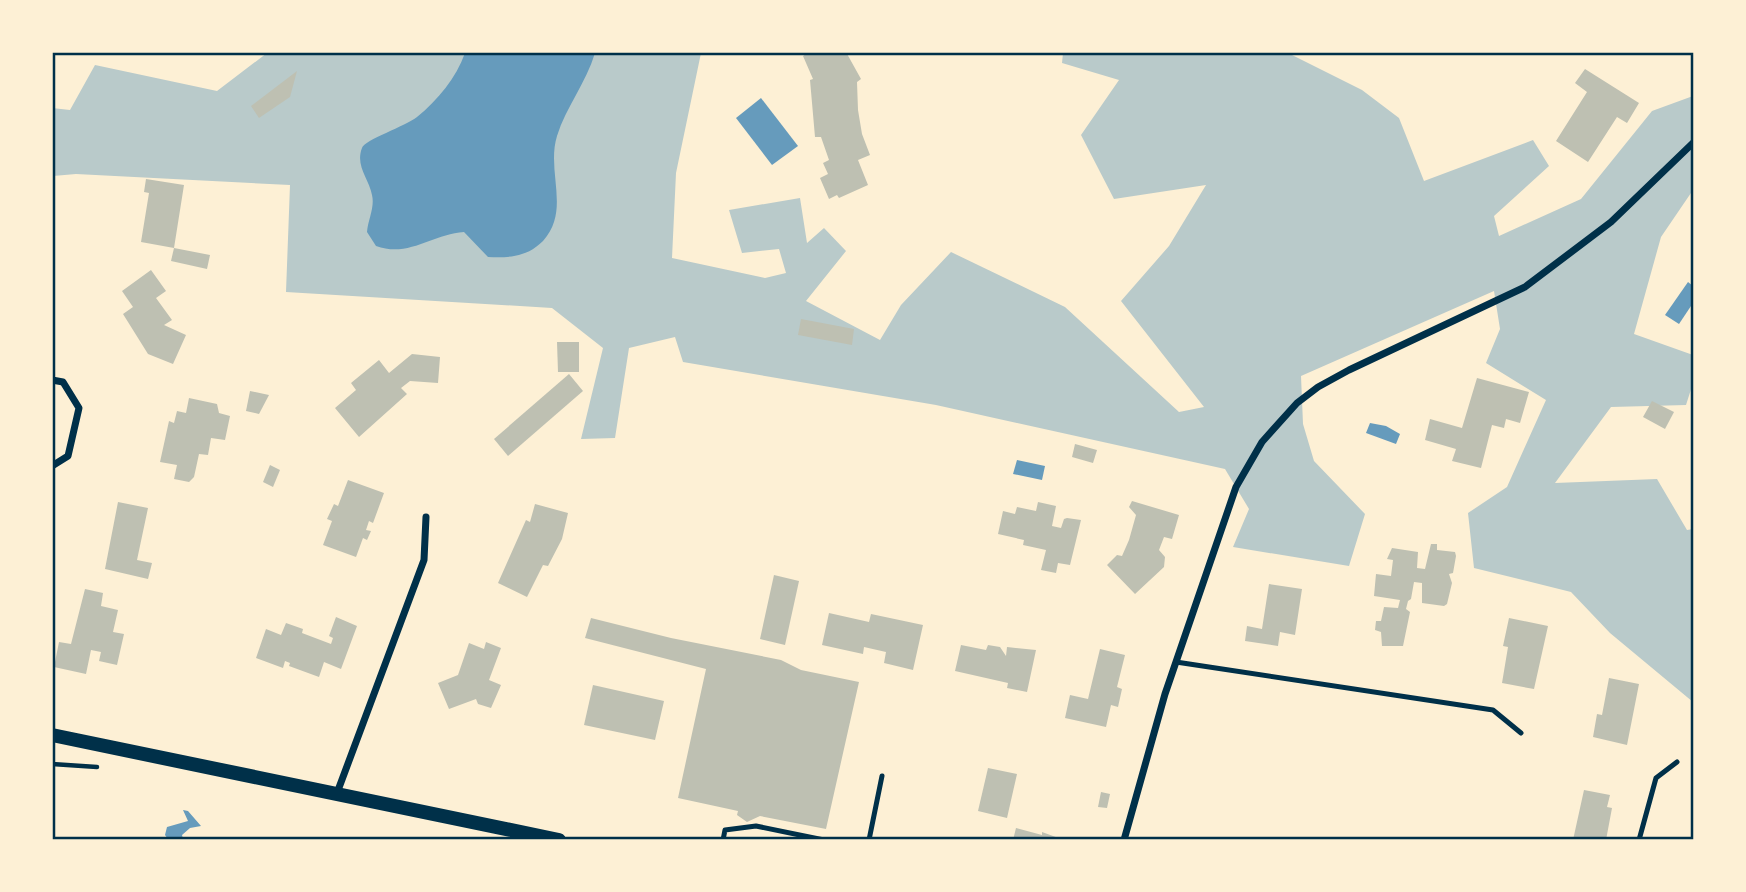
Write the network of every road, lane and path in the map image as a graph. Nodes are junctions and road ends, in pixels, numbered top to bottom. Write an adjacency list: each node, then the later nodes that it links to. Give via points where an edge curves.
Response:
1 (1693, 142): 5 (street, via 1611,222 1525,287 1349,370 1297,403 1262,442 1236,487)
2 (52, 380): 3 (street, via 63,382 79,408 68,456)
3 (52, 466)
4 (426, 517): 10 (street, via 424,560)
5 (1176, 662): 6 (lane, via 1493,710); 15 (street)
6 (1521, 733)
7 (52, 735): 10 (main road)
8 (1678, 762): 16 (lane, via 1656,778)
9 (881, 776): 14 (lane)
10 (337, 793): 11 (main road)
11 (559, 839)
12 (723, 839): 13 (lane, via 726,830 756,826)
13 (824, 839)
14 (869, 839)
15 (1124, 839)
16 (1640, 839)

